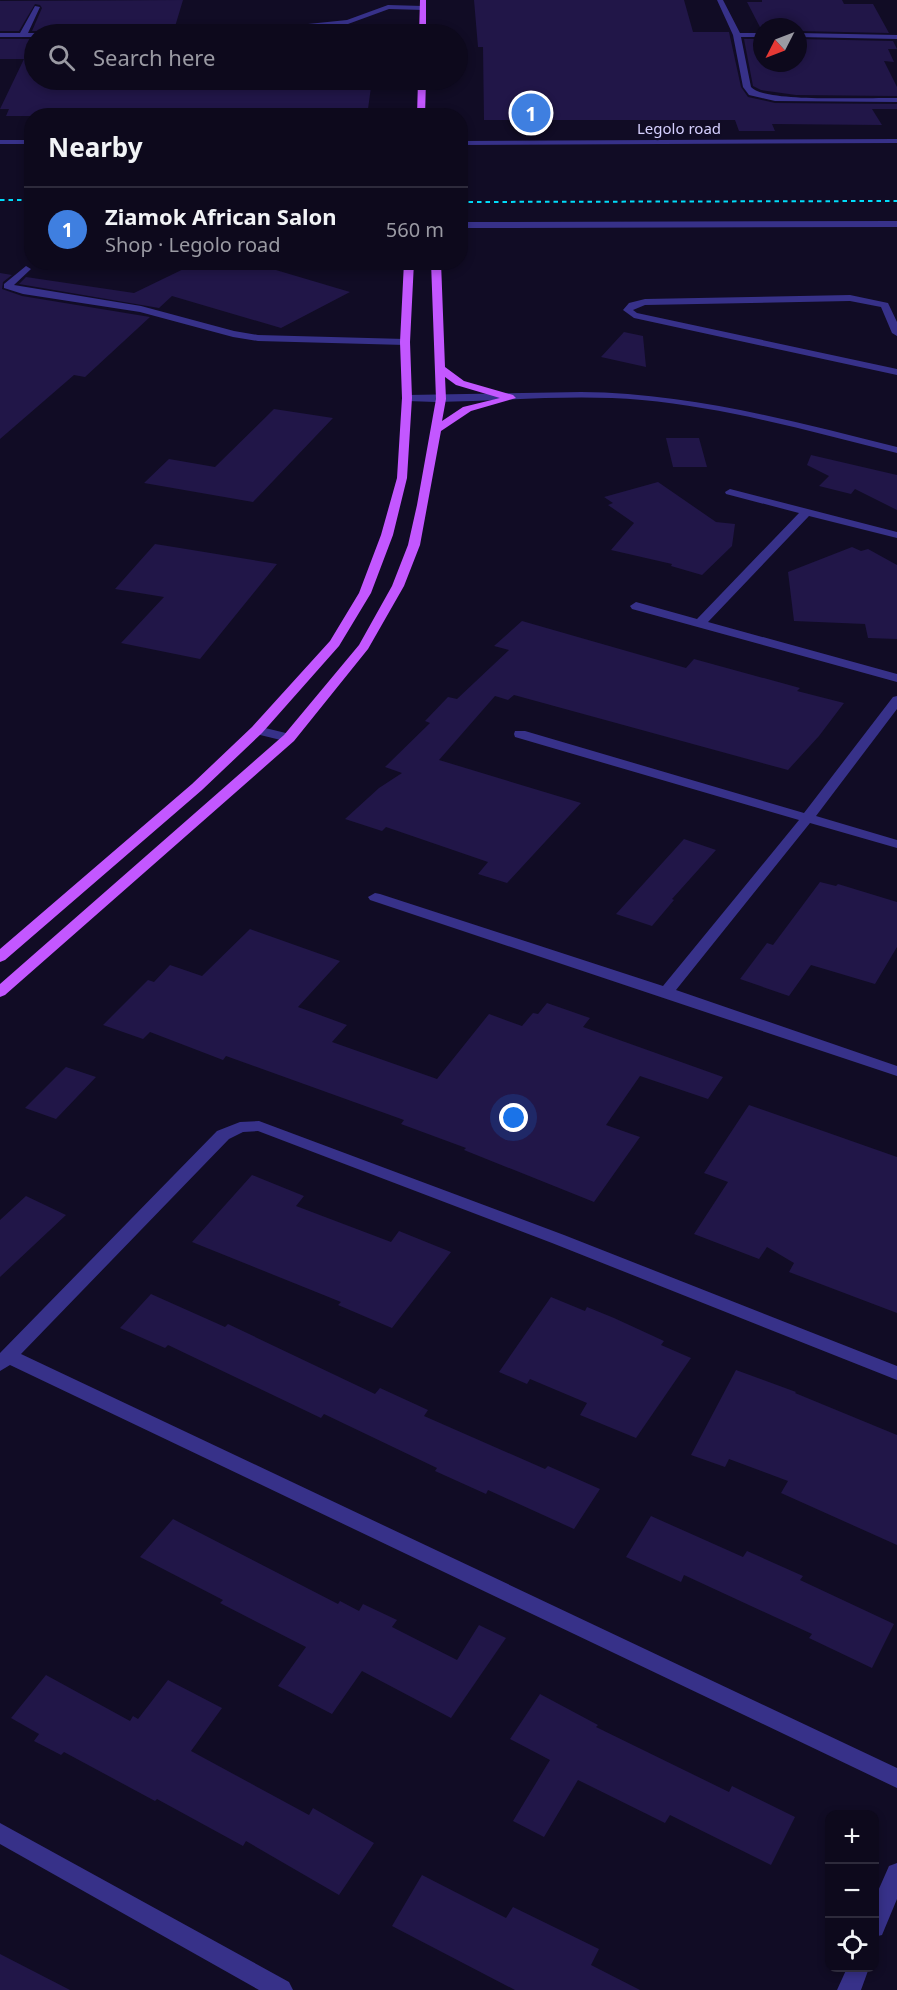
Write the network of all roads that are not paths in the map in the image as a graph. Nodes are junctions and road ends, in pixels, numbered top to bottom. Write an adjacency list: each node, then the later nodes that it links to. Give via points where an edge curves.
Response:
1 (720, 0): 9 (street)
2 (423, 4): 5 (street, via 388,7 348,22); 6 (main road)
3 (37, 7): 4 (street)
4 (28, 24)
5 (300, 24)
6 (423, 24)
7 (0, 35): 8 (street)
8 (23, 35)
9 (737, 35): 10 (street); 14 (street, via 747,87 752,93 775,99)
10 (753, 35)
11 (807, 35): 12 (street)
12 (897, 37)
13 (422, 90): 15 (main road)
14 (897, 100)
15 (421, 108)
16 (897, 141): 19 (street, Legolo road)
17 (0, 142): 18 (street)
18 (24, 142)
19 (468, 143)
20 (897, 224): 21 (street)
21 (468, 225)
22 (25, 270): 26 (street, via 7,286 141,309 233,334)
23 (410, 270): 26 (main road)
24 (436, 270): 27 (main road)
25 (897, 333): 28 (street, via 885,305 850,298 645,302 628,310 634,315)
26 (405, 342): 29 (main road)
27 (441, 369): 30 (main road, via 460,383); 31 (main road)
28 (897, 372)
29 (407, 398): 31 (street); 41 (main road, via 402,478 387,535 365,593 335,643)
30 (512, 398): 31 (street); 32 (main road, via 467,409); 33 (street, via 613,396 673,400)
31 (441, 399): 32 (main road)
32 (434, 431): 43 (main road, via 414,545 398,586 364,646)
33 (897, 450)
34 (730, 492): 35 (street)
35 (805, 513): 36 (street); 38 (street)
36 (897, 535)
37 (636, 606): 38 (street)
38 (700, 623): 39 (street)
39 (897, 678)
40 (897, 700): 44 (street)
41 (257, 730): 43 (street); 47 (main road, via 197,787)
42 (520, 734): 44 (street)
43 (289, 738): 48 (main road)
44 (807, 818): 45 (street); 49 (street)
45 (897, 844)
46 (375, 897): 49 (street)
47 (0, 957)
48 (0, 992)
49 (666, 992): 50 (street)
50 (897, 1071)
51 (4, 1360): 52 (street, via 223,1135 240,1127 259,1126); 53 (street)
52 (897, 1373)
53 (897, 1778)
54 (0, 1833): 58 (street)
55 (897, 1873): 56 (street)
56 (878, 1918)
57 (856, 1972): 59 (street)
58 (280, 1990)
59 (849, 1990)

